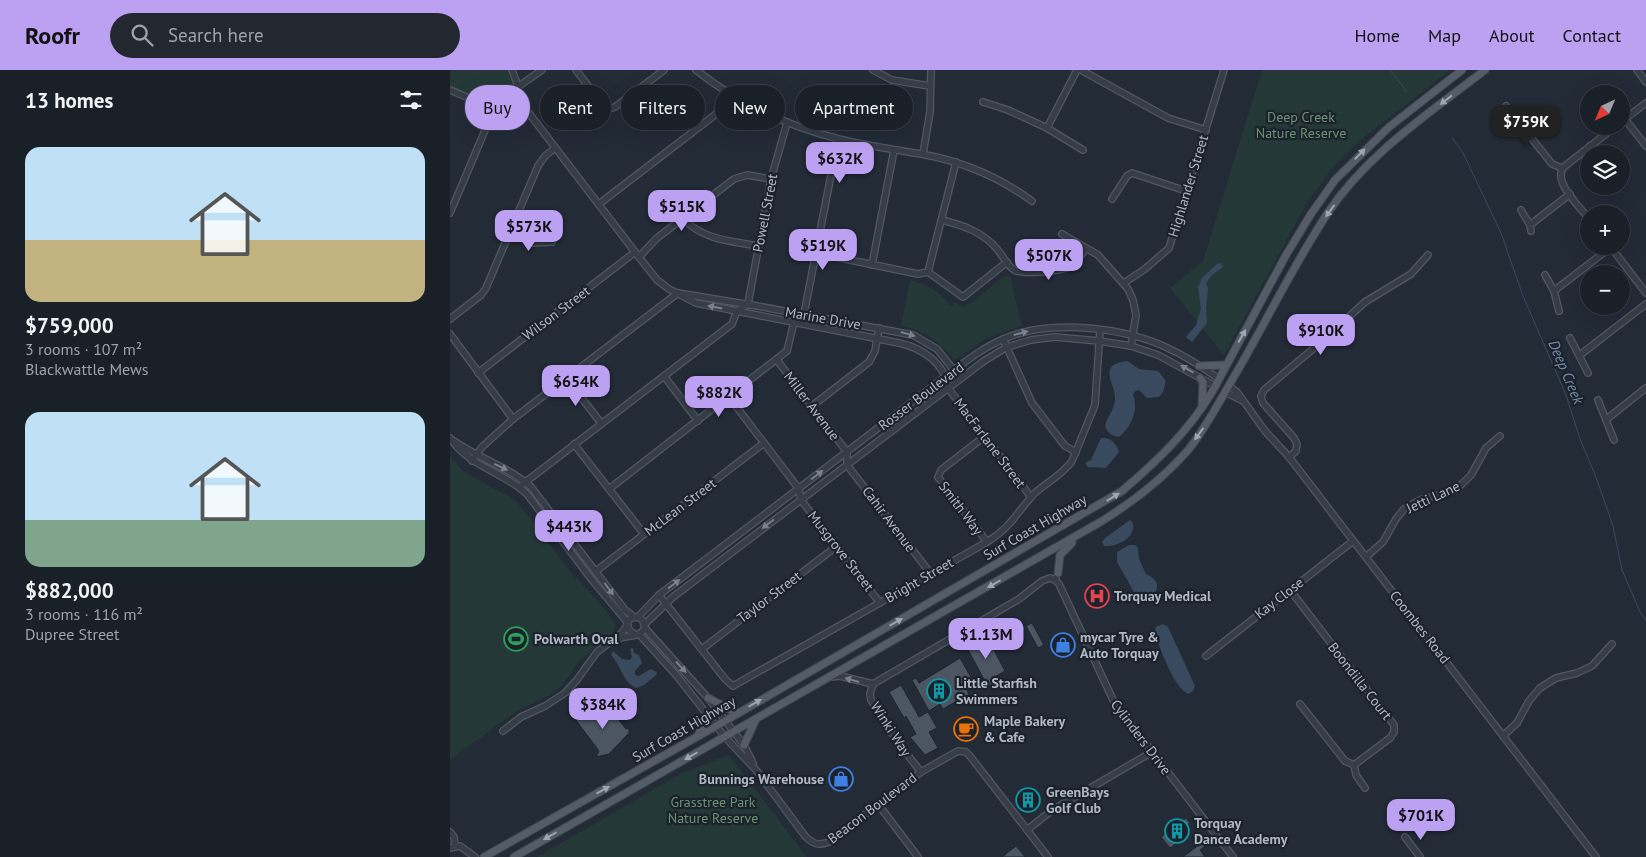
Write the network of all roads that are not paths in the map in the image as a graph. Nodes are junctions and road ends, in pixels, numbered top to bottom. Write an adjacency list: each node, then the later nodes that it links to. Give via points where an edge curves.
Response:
1 (512, 70): 15 (street)
2 (542, 70): 16 (street)
3 (576, 70): 4 (street, via 602,105 609,109)
4 (664, 70)
5 (696, 70): 17 (street)
6 (873, 70): 18 (street, via 892,80)
7 (931, 70): 18 (street)
8 (1076, 70): 29 (street)
9 (1081, 70): 32 (street, via 1168,118)
10 (1224, 70): 32 (street, Highlander Street)
11 (1462, 70): 69 (main road, Surf Coast Highway, one-way to 11, via 1335,180 1389,127)
12 (1485, 70): 71 (main road, Surf Coast Highway, one-way to 71, via 1394,140 1360,172 1328,213)
13 (1636, 70): 14 (street)
14 (1646, 82)
15 (518, 85)
16 (520, 85)
17 (718, 85)
18 (930, 86): 40 (street, via 930,112)
19 (450, 90): 20 (street)
20 (465, 96)
21 (983, 102): 29 (street)
22 (1646, 103): 26 (street)
23 (1506, 106): 43 (street, via 1552,164)
24 (530, 115): 37 (street, Marine Drive)
25 (715, 115): 49 (street)
26 (1630, 116)
27 (785, 122): 28 (street)
28 (788, 123): 34 (street); 44 (street, Powell Street)
29 (1048, 128): 39 (street)
30 (1630, 129): 36 (street)
31 (485, 130): 52 (street)
32 (1206, 130): 45 (street, Highlander Street)
33 (1604, 135): 35 (street)
34 (838, 139): 38 (street); 60 (street)
35 (1591, 145)
36 (1646, 146)
37 (555, 148): 49 (street, Marine Drive); 55 (street, via 538,166)
38 (894, 150): 40 (street); 66 (street)
39 (1084, 150)
40 (923, 154): 42 (street)
41 (1580, 154): 43 (street)
42 (956, 162): 48 (street, via 999,180); 54 (street)
43 (1562, 168): 46 (street, via 1561,182)
44 (771, 179): 53 (street, Wilson Street, via 738,176); 58 (street, Powell Street)
45 (1186, 191): 47 (street, via 1132,173); 70 (street, Highlander Street, via 1169,248)
46 (1570, 194): 50 (street); 51 (street, via 1530,228)
47 (1112, 199)
48 (1032, 201)
49 (599, 204): 61 (street, Marine Drive)
50 (1580, 207)
51 (1521, 210)
52 (450, 213)
53 (683, 218): 58 (street, via 692,228 709,236); 61 (street, Wilson Street)
54 (942, 220): 65 (street, via 984,237); 67 (street)
55 (510, 234): 57 (street, via 534,243); 80 (street, via 486,288)
56 (1062, 234): 59 (street)
57 (552, 242)
58 (758, 246): 75 (street, Powell Street)
59 (1086, 248): 65 (street, via 1070,267 1055,270 1021,273); 70 (street, via 1098,255)
60 (816, 253): 66 (street); 79 (street)
61 (637, 255): 74 (street, Marine Drive, via 657,280); 97 (street, Wilson Street)
62 (1428, 255): 127 (street, via 1411,274 1365,302 1264,390 1261,396 1263,403 1296,441 1296,451)
63 (1600, 255): 73 (street)
64 (1617, 255): 72 (street)
65 (1008, 262): 67 (street, via 963,297)
66 (872, 265): 67 (street, via 922,274)
67 (928, 272)
68 (1545, 275): 73 (street)
69 (1273, 280): 71 (main road); 94 (main road, Surf Coast Highway, one-way to 69)
70 (1124, 283): 85 (street, via 1134,300)
71 (1284, 286): 107 (main road, Surf Coast Highway)
72 (1645, 289)
73 (1554, 290): 77 (street)
74 (678, 293): 75 (street, Marine Drive); 78 (street, Marine Drive, one-way to 74, via 696,303); 103 (street)
75 (748, 304): 78 (street); 79 (street, Marine Drive)
76 (1646, 304): 92 (street)
77 (1559, 311)
78 (737, 312): 81 (street, Marine Drive); 99 (street, via 732,324)
79 (804, 314): 81 (street); 82 (street, Marine Drive)
80 (450, 319)
81 (794, 322): 87 (street, Marine Drive); 93 (street, via 789,347)
82 (879, 328): 87 (street); 96 (street, Marine Drive, one-way to 96, via 922,339 937,349)
83 (1100, 330): 85 (street, Rosser Boulevard); 88 (street, Rosser Boulevard, one-way to 83, via 1042,328); 89 (street, Bright Street)
84 (450, 334): 97 (street)
85 (1134, 336): 90 (street); 95 (street, Rosser Boulevard, via 1160,345)
86 (1570, 338): 92 (street)
87 (878, 339): 100 (street, Marine Drive, via 917,348 931,358); 110 (street, via 869,362)
88 (1003, 339): 91 (street); 96 (street, Rosser Boulevard)
89 (1100, 341): 90 (street, Rosser Boulevard); 91 (street, Rosser Boulevard, via 1044,338); 124 (street, Bright Street, via 1095,405)
90 (1131, 346): 102 (street, Rosser Boulevard, one-way to 90, via 1158,355)
91 (1007, 348): 101 (street, Rosser Boulevard); 124 (street, via 1032,402 1065,446)
92 (1580, 355): 98 (street)
93 (777, 360): 108 (street); 110 (street, Miller Avenue)
94 (1226, 365): 95 (main road); 104 (main road, Surf Coast Highway)
95 (1200, 366): 104 (street, Rosser Boulevard)
96 (954, 370): 100 (street, Rosser Boulevard); 101 (street, Marine Drive)
97 (478, 373): 113 (street)
98 (1588, 373)
99 (664, 376): 114 (street); 115 (street)
100 (946, 376): 105 (street); 123 (street, Rosser Boulevard)
101 (960, 378): 105 (street, Rosser Boulevard)
102 (1200, 378): 104 (street, Rosser Boulevard); 111 (main road, via 1203,382)
103 (567, 379): 113 (street); 115 (street)
104 (1217, 382): 107 (main road); 111 (main road, Surf Coast Highway)
105 (948, 388): 116 (street, MacFarlane Street); 129 (street, Rosser Boulevard)
106 (1646, 388): 112 (street)
107 (1227, 389): 127 (street, Coombes Road, via 1241,400); 136 (main road, Surf Coast Highway, one-way to 136, via 1203,430 1170,468 1135,499)
108 (729, 397): 114 (street); 120 (street)
109 (1598, 400): 112 (street)
110 (812, 406): 123 (street, Miller Avenue)
111 (1202, 407): 162 (main road, Surf Coast Highway, one-way to 111, via 1122,491 1167,452)
112 (1607, 418): 119 (street)
113 (513, 419): 126 (street)
114 (698, 421): 132 (street)
115 (601, 423): 121 (street)
116 (985, 436): 134 (street, MacFarlane Street); 139 (street, Smith Way, via 938,474 939,480)
117 (1500, 436): 141 (street, Jetti Lane, via 1486,448 1471,474 1453,491 1422,499 1404,509 1383,542)
118 (450, 438): 122 (street, Beacon Boulevard); 126 (street)
119 (1614, 440)
120 (764, 443): 133 (street); 137 (street, McLean Street)
121 (574, 444): 130 (street); 132 (street)
122 (457, 448): 125 (street); 128 (street, Beacon Boulevard)
123 (848, 452): 129 (street); 133 (street, Rosser Boulevard, one-way to 123)
124 (1076, 452): 134 (street, Bright Street, via 1067,468)
125 (450, 453)
126 (476, 455): 128 (street); 130 (street, one-way to 130)
127 (1289, 457): 138 (street, Coombes Road)
128 (472, 461): 131 (street, Beacon Boulevard)
129 (847, 465): 135 (street, Rosser Boulevard); 143 (street, Cahir Avenue)
130 (526, 482): 131 (street); 142 (street, Beacon Boulevard)
131 (519, 487): 150 (street, Beacon Boulevard)
132 (609, 489): 137 (street)
133 (799, 489): 135 (street); 146 (street, Rosser Boulevard, one-way to 133)
134 (1031, 497): 139 (street, Bright Street, via 1007,528)
135 (801, 500): 140 (street, Musgrove Street); 147 (street, Rosser Boulevard, one-way to 147)
136 (1102, 521): 144 (main road, via 1063,550); 157 (main road, Surf Coast Highway, one-way to 157)
137 (644, 534): 142 (street, McLean Street)
138 (1353, 541): 141 (street, Coombes Road); 145 (street, Kay Close)
139 (987, 542): 143 (street, Bright Street)
140 (837, 546): 148 (street, Musgrove Street); 155 (street, Taylor Street)
141 (1366, 557): 170 (street, Coombes Road)
142 (596, 571): 149 (street, Beacon Boulevard, one-way to 149, via 625,610)
143 (931, 574): 148 (street, Bright Street)
144 (1056, 576): 158 (street, Winki Way, via 1042,581 1020,599); 172 (street, Cylinders Drive, via 1114,702)
145 (1290, 590): 156 (street, Kay Close); 173 (street, Boondilla Court, via 1394,725 1390,738)
146 (659, 595): 147 (street); 149 (street, Rosser Boulevard)
147 (666, 603): 151 (street, Rosser Boulevard); 155 (street, Bright Street)
148 (880, 603): 155 (street, Bright Street, via 735,685 727,682)
149 (636, 617): 150 (street, Rosser Boulevard); 151 (street, Beacon Boulevard)
150 (627, 624): 152 (street, Beacon Boulevard, via 629,630); 153 (street, Rosser Boulevard)
151 (645, 626): 152 (street, Rosser Boulevard); 159 (street, Beacon Boulevard, one-way to 159)
152 (638, 634): 153 (street); 161 (street, Beacon Boulevard)
153 (613, 640): 166 (street, Rosser Boulevard, via 597,652 565,692)
154 (1612, 644): 170 (street, via 1583,672 1556,678 1540,688 1517,723)
155 (702, 648)
156 (1206, 656)
157 (831, 676): 158 (street, Winki Way, one-way to 157); 163 (main road, Surf Coast Highway)
158 (873, 684): 175 (street, Winki Way, via 871,700)
159 (708, 698): 162 (main road); 164 (street, Beacon Boulevard)
160 (1300, 704): 173 (street, via 1345,761)
161 (706, 713): 165 (street, Beacon Boulevard); 168 (main road)
162 (738, 713): 164 (main road, Surf Coast Highway)
163 (756, 719): 167 (main road, Surf Coast Highway); 171 (main road)
164 (725, 721): 165 (main road, Surf Coast Highway); 167 (street, Beacon Boulevard)
165 (716, 726): 168 (main road, Surf Coast Highway); 169 (street, Beacon Boulevard)
166 (502, 731)
167 (733, 732): 169 (main road, Surf Coast Highway); 171 (street, Beacon Boulevard)
168 (698, 736): 184 (main road, Surf Coast Highway, one-way to 168)
169 (724, 736): 174 (street, Beacon Boulevard); 185 (main road, Surf Coast Highway, one-way to 185)
170 (1503, 736): 190 (street, Coombes Road)
171 (744, 745): 174 (street, Beacon Boulevard)
172 (1152, 752): 178 (street, via 1051,811); 188 (street, Cylinders Drive)
173 (1354, 766): 176 (street)
174 (756, 770): 177 (street, Beacon Boulevard, via 800,830 815,844 828,842)
175 (921, 772): 177 (street, Beacon Boulevard); 178 (street, Beacon Boulevard, via 958,751 966,752)
176 (1365, 788)
177 (878, 804): 186 (street)
178 (1028, 830): 187 (street)
179 (450, 832): 181 (street, via 454,837)
180 (1405, 837): 189 (street)
181 (452, 847): 182 (street, via 460,846)
182 (466, 854): 183 (street)
183 (475, 857)
184 (484, 857)
185 (514, 857)
186 (918, 857)
187 (1048, 857)
188 (1233, 857)
189 (1420, 857)
190 (1596, 857)

